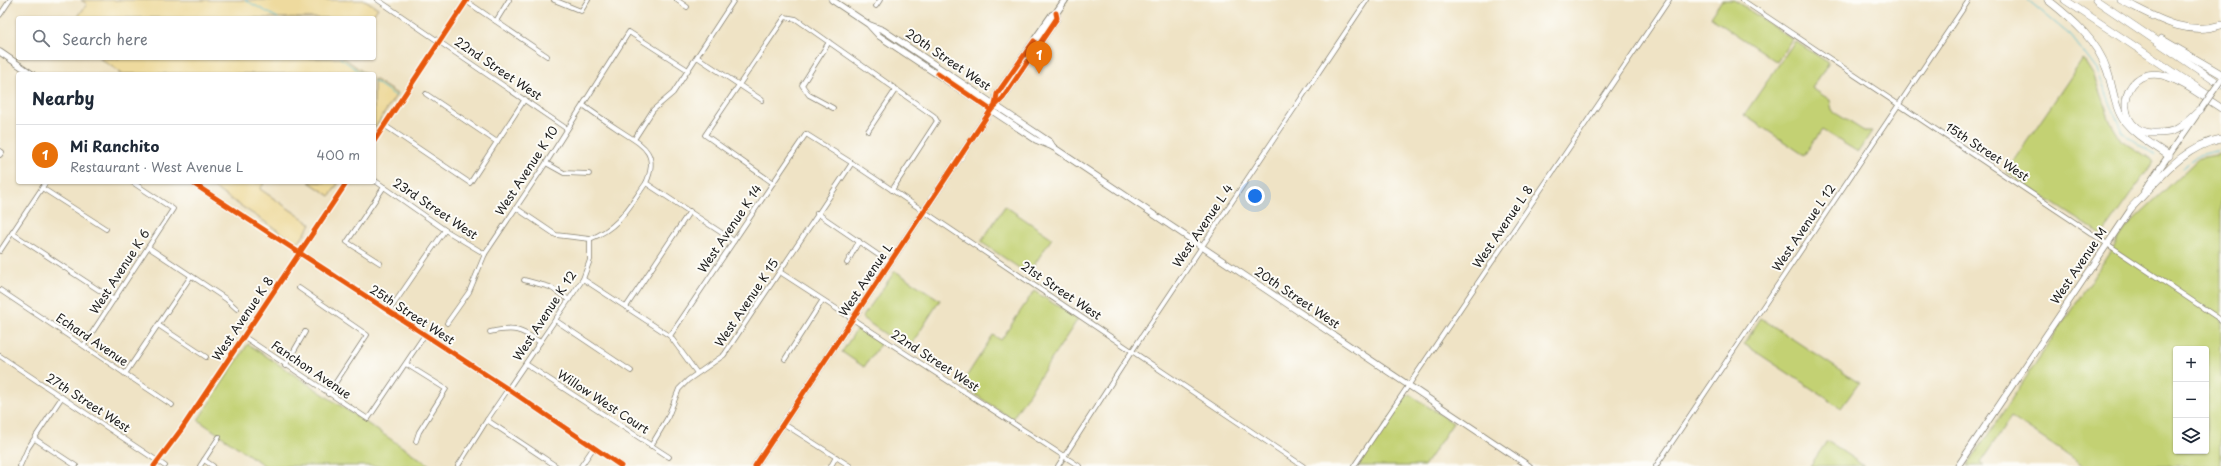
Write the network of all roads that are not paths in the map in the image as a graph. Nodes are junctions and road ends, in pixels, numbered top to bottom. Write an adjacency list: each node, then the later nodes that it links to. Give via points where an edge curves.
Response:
1 (10, 0): 23 (street)
2 (378, 0): 26 (street, 22nd Street West)
3 (509, 0): 24 (street)
4 (554, 0): 5 (street, via 581,10)
5 (588, 0)
6 (677, 0): 21 (street)
7 (734, 0): 30 (street)
8 (832, 0): 44 (main road, 20th Street West, via 868,24 879,36)
9 (880, 0): 20 (street)
10 (1065, 0): 44 (main road, West Avenue L, via 997,94)
11 (1367, 0): 83 (street, West Avenue L 4)
12 (1669, 0): 124 (street, West Avenue L 8)
13 (1742, 0): 43 (street, 15th Street West)
14 (1969, 0): 43 (street, West Avenue L 12)
15 (2048, 0): 56 (highway, via 2073,20 2093,43 2107,68 2124,120 2130,128)
16 (2065, 0): 41 (highway)
17 (2096, 0): 22 (highway)
18 (2121, 0): 25 (highway, via 2185,29 2203,30)
19 (467, 1): 24 (street); 26 (main road)
20 (876, 6)
21 (687, 7)
22 (2110, 9): 33 (highway); 36 (highway)
23 (0, 15)
24 (496, 21): 29 (street)
25 (2221, 25)
26 (440, 42): 39 (street, 22nd Street West); 48 (main road)
27 (829, 42): 35 (street, via 796,19 785,17); 37 (street); 45 (street, via 802,85 809,95)
28 (0, 52): 32 (main road)
29 (547, 56)
30 (697, 57): 31 (street); 35 (street)
31 (688, 70): 42 (street, West Avenue K 10, via 629,32); 53 (street, via 673,93 653,110)
32 (29, 72)
33 (2221, 74)
34 (2221, 80): 47 (main road, West Avenue M, bridge)
35 (738, 84): 40 (street); 62 (street, via 705,135)
36 (2221, 85)
37 (896, 89): 50 (street); 69 (street, via 934,116 937,121)
38 (426, 94): 55 (street)
39 (525, 99): 49 (street, 22nd Street West); 55 (street)
40 (762, 100)
41 (2221, 104)
42 (583, 105): 49 (street, West Avenue K 10); 53 (street)
43 (1898, 106): 81 (street, 15th Street West); 159 (street, West Avenue L 12)
44 (993, 107): 73 (main road, West Avenue L); 83 (main road, 20th Street West, via 1036,140 1053,147)
45 (833, 108)
46 (2221, 108): 47 (highway, via 2172,79 2158,75 2137,80 2128,91 2125,103 2127,114 2135,126 2154,133 2177,129)
47 (2201, 109): 56 (main road, West Avenue M)
48 (384, 125): 52 (main road); 55 (street, via 470,183)
49 (567, 129): 57 (street, West Avenue K 10)
50 (868, 131)
51 (806, 134): 58 (street, 21st Street West); 62 (street, West Avenue K 14)
52 (376, 138)
53 (635, 138): 61 (street, via 650,156 651,171)
54 (2221, 139): 71 (highway, via 2200,145 2182,156)
55 (497, 142)
56 (2169, 156): 71 (main road, West Avenue M)
57 (546, 162): 59 (street, via 564,173); 70 (street, West Avenue K 10)
58 (852, 162): 69 (street, 21st Street West); 74 (street, West Avenue K 15)
59 (589, 174)
60 (376, 181): 67 (street, 23rd Street West)
61 (646, 183): 72 (street); 78 (street, via 622,218 606,232)
62 (773, 183): 79 (street, West Avenue K 14)
63 (45, 184): 68 (street)
64 (135, 184): 82 (street, West Avenue K 6, via 173,210)
65 (195, 184): 85 (main road, 25th Street West)
66 (346, 184): 85 (main road, West Avenue K 8)
67 (384, 187): 76 (street, 23rd Street West); 88 (street, via 347,242)
68 (42, 188): 75 (street); 77 (street)
69 (892, 190): 73 (street, 21st Street West)
70 (516, 208): 78 (street, via 556,235); 86 (street, West Avenue K 10)
71 (2131, 208): 81 (main road, West Avenue M)
72 (690, 211): 79 (street); 99 (street)
73 (924, 211): 89 (main road, West Avenue L); 114 (street, 21st Street West)
74 (817, 213): 80 (street); 90 (street, West Avenue K 15)
75 (106, 229)
76 (445, 230): 86 (street, 23rd Street West); 101 (street)
77 (12, 233): 84 (street); 96 (street)
78 (590, 239): 92 (street, West Avenue K 12, via 590,260)
79 (734, 241): 111 (street, West Avenue K 14)
80 (860, 241): 87 (street); 89 (street)
81 (2107, 244): 104 (street, 15th Street West); 160 (main road, West Avenue M)
82 (148, 247): 91 (street); 96 (street, West Avenue K 6)
83 (1201, 247): 114 (street, West Avenue L 4); 124 (main road, 20th Street West)
84 (0, 251)
85 (300, 253): 101 (main road, 25th Street West); 109 (main road, West Avenue K 8)
86 (485, 254): 105 (street, West Avenue K 10, via 469,292)
87 (847, 262)
88 (380, 263)
89 (890, 263): 102 (main road, West Avenue L)
90 (780, 272): 98 (street, 22nd Street West); 122 (street, West Avenue K 15, via 724,355)
91 (191, 276): 100 (street); 106 (street)
92 (583, 279): 97 (street, West Avenue K 12); 99 (street)
93 (524, 280): 97 (street, via 550,287)
94 (299, 288): 126 (street, via 367,334)
95 (0, 290): 113 (street, Echard Avenue)
96 (114, 300): 113 (street, West Avenue K 6)
97 (569, 300): 103 (street, West Avenue K 12)
98 (822, 301): 102 (street, 22nd Street West); 117 (street)
99 (626, 307): 111 (street)
100 (237, 309)
101 (389, 312): 110 (main road, 25th Street West)
102 (852, 319): 130 (main road, West Avenue L); 136 (street, 22nd Street West)
103 (555, 320): 112 (street, West Avenue K 12); 121 (street)
104 (2221, 320)
105 (447, 324)
106 (158, 325): 116 (street); 123 (street)
107 (305, 332): 120 (street)
108 (490, 332): 112 (street, via 510,328 526,333)
109 (243, 336): 120 (street, Fanchon Avenue); 140 (main road, West Avenue K 8)
110 (424, 336): 118 (street); 125 (main road, 25th Street West)
111 (670, 336): 122 (street)
112 (540, 342): 119 (street, West Avenue K 12)
113 (84, 345): 123 (street, Echard Avenue)
114 (1132, 351): 136 (street, West Avenue L 4); 156 (street, 21st Street West)
115 (0, 356): 127 (street, 27th Street West)
116 (206, 357)
117 (785, 359)
118 (406, 364): 126 (street, Fanchon Avenue, via 368,419); 133 (street, via 446,389)
119 (526, 364): 125 (street, West Avenue K 12); 134 (street, Willow West Court)
120 (285, 366): 126 (street, Fanchon Avenue)
121 (631, 371)
122 (697, 373): 134 (street, West Avenue K 15, via 680,388 667,419)
123 (125, 374): 128 (street, Echard Avenue)
124 (1408, 385): 157 (street, West Avenue L 8); 158 (main road, 20th Street West)
125 (508, 389): 129 (street, West Avenue K 12); 135 (main road, 25th Street West)
126 (328, 394)
127 (62, 397): 132 (street); 140 (street, 27th Street West)
128 (172, 405)
129 (487, 420): 147 (street, West Avenue K 12); 148 (street)
130 (784, 424): 138 (street); 151 (main road, West Avenue L)
131 (219, 437): 139 (street)
132 (35, 439): 141 (street); 142 (street)
133 (416, 441)
134 (651, 446): 137 (street, Willow West Court)
135 (594, 447): 149 (street); 150 (main road, 25th Street West)
136 (1064, 456): 154 (street, West Avenue L 4); 155 (street, 22nd Street West)
137 (669, 457)
138 (836, 457): 152 (street); 153 (street)
139 (204, 460): 145 (street); 146 (street)
140 (158, 461): 143 (main road, West Avenue K 8); 144 (street, 27th Street West)
141 (20, 466)
142 (76, 466)
143 (154, 466)
144 (165, 466)
145 (200, 466)
146 (213, 466)
147 (458, 466)
148 (556, 466)
149 (582, 466)
150 (621, 466)
151 (755, 466)
152 (831, 466)
153 (850, 466)
154 (1058, 466)
155 (1079, 466)
156 (1303, 466)
157 (1354, 466)
158 (1529, 466)
159 (1656, 466)
160 (1958, 466)

